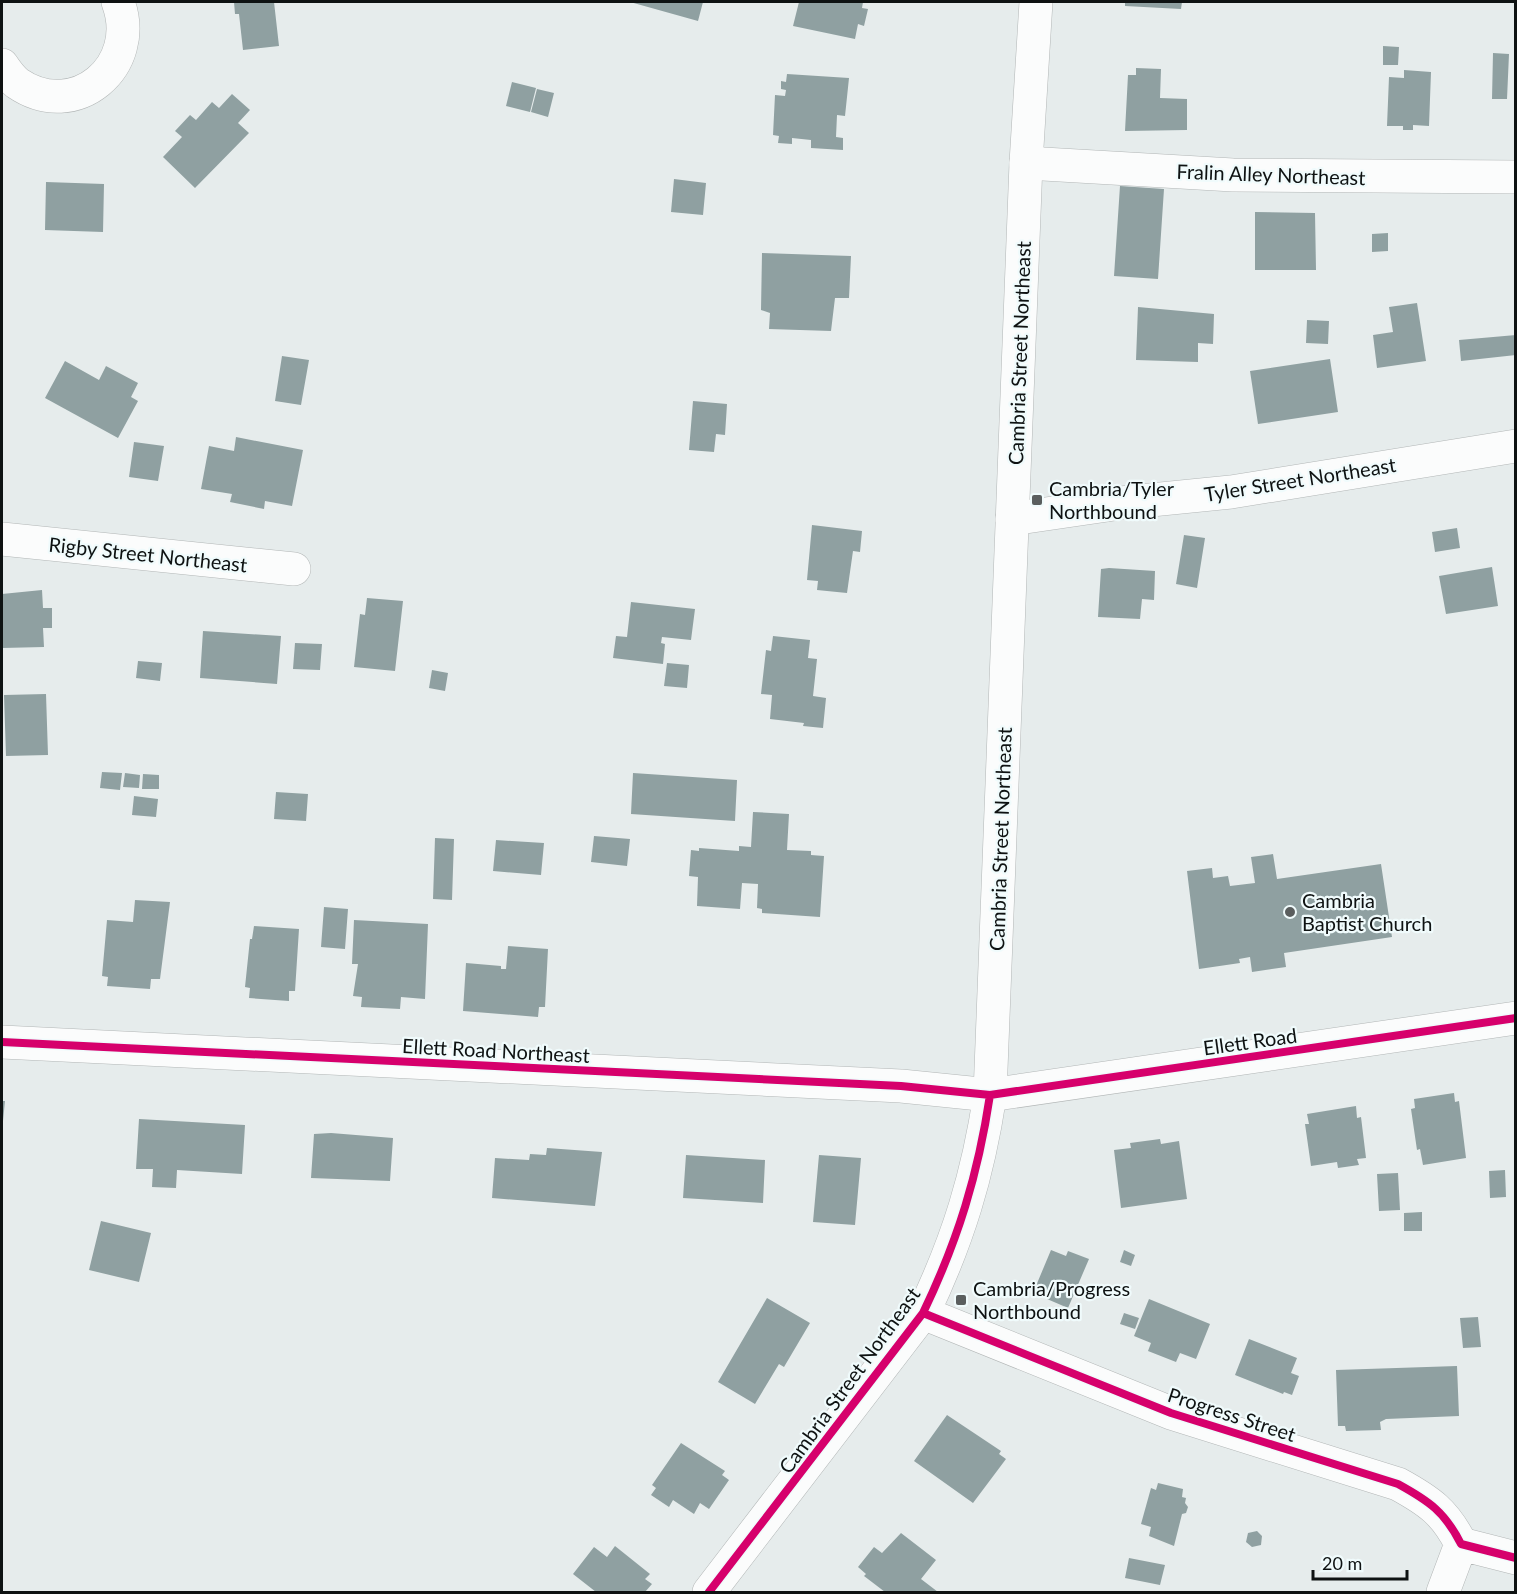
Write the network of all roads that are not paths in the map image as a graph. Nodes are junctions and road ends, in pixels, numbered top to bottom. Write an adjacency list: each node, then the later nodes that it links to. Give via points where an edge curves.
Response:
1 (118, 2): 3 (street, via 124,18 123,44 113,68 94,86 70,95 43,95 16,82)
2 (1036, 2): 4 (street, Cambria Street Northeast)
3 (2, 65)
4 (1026, 163): 5 (street, Fralin Alley Northeast, via 1233,175); 7 (street, Cambria Street Northeast)
5 (1515, 177)
6 (1515, 446): 7 (street, Tyler Street Northeast, via 1231,492)
7 (1012, 519): 12 (street, Cambria Street Northeast)
8 (2, 539): 9 (street, Rigby Street Northeast)
9 (294, 569)
10 (1515, 1018): 12 (street, Ellett Road)
11 (2, 1042): 12 (street, Ellett Road Northeast, via 901,1086)
12 (990, 1095): 13 (street, Cambria Street Northeast, via 981,1154 966,1209)
13 (924, 1313): 14 (street, Progress Street, via 1172,1413 1398,1484 1425,1499 1449,1520); 16 (street, Cambria Street Northeast)
14 (1461, 1544): 15 (street); 17 (street)
15 (1515, 1558)
16 (709, 1593)
17 (1443, 1593)

